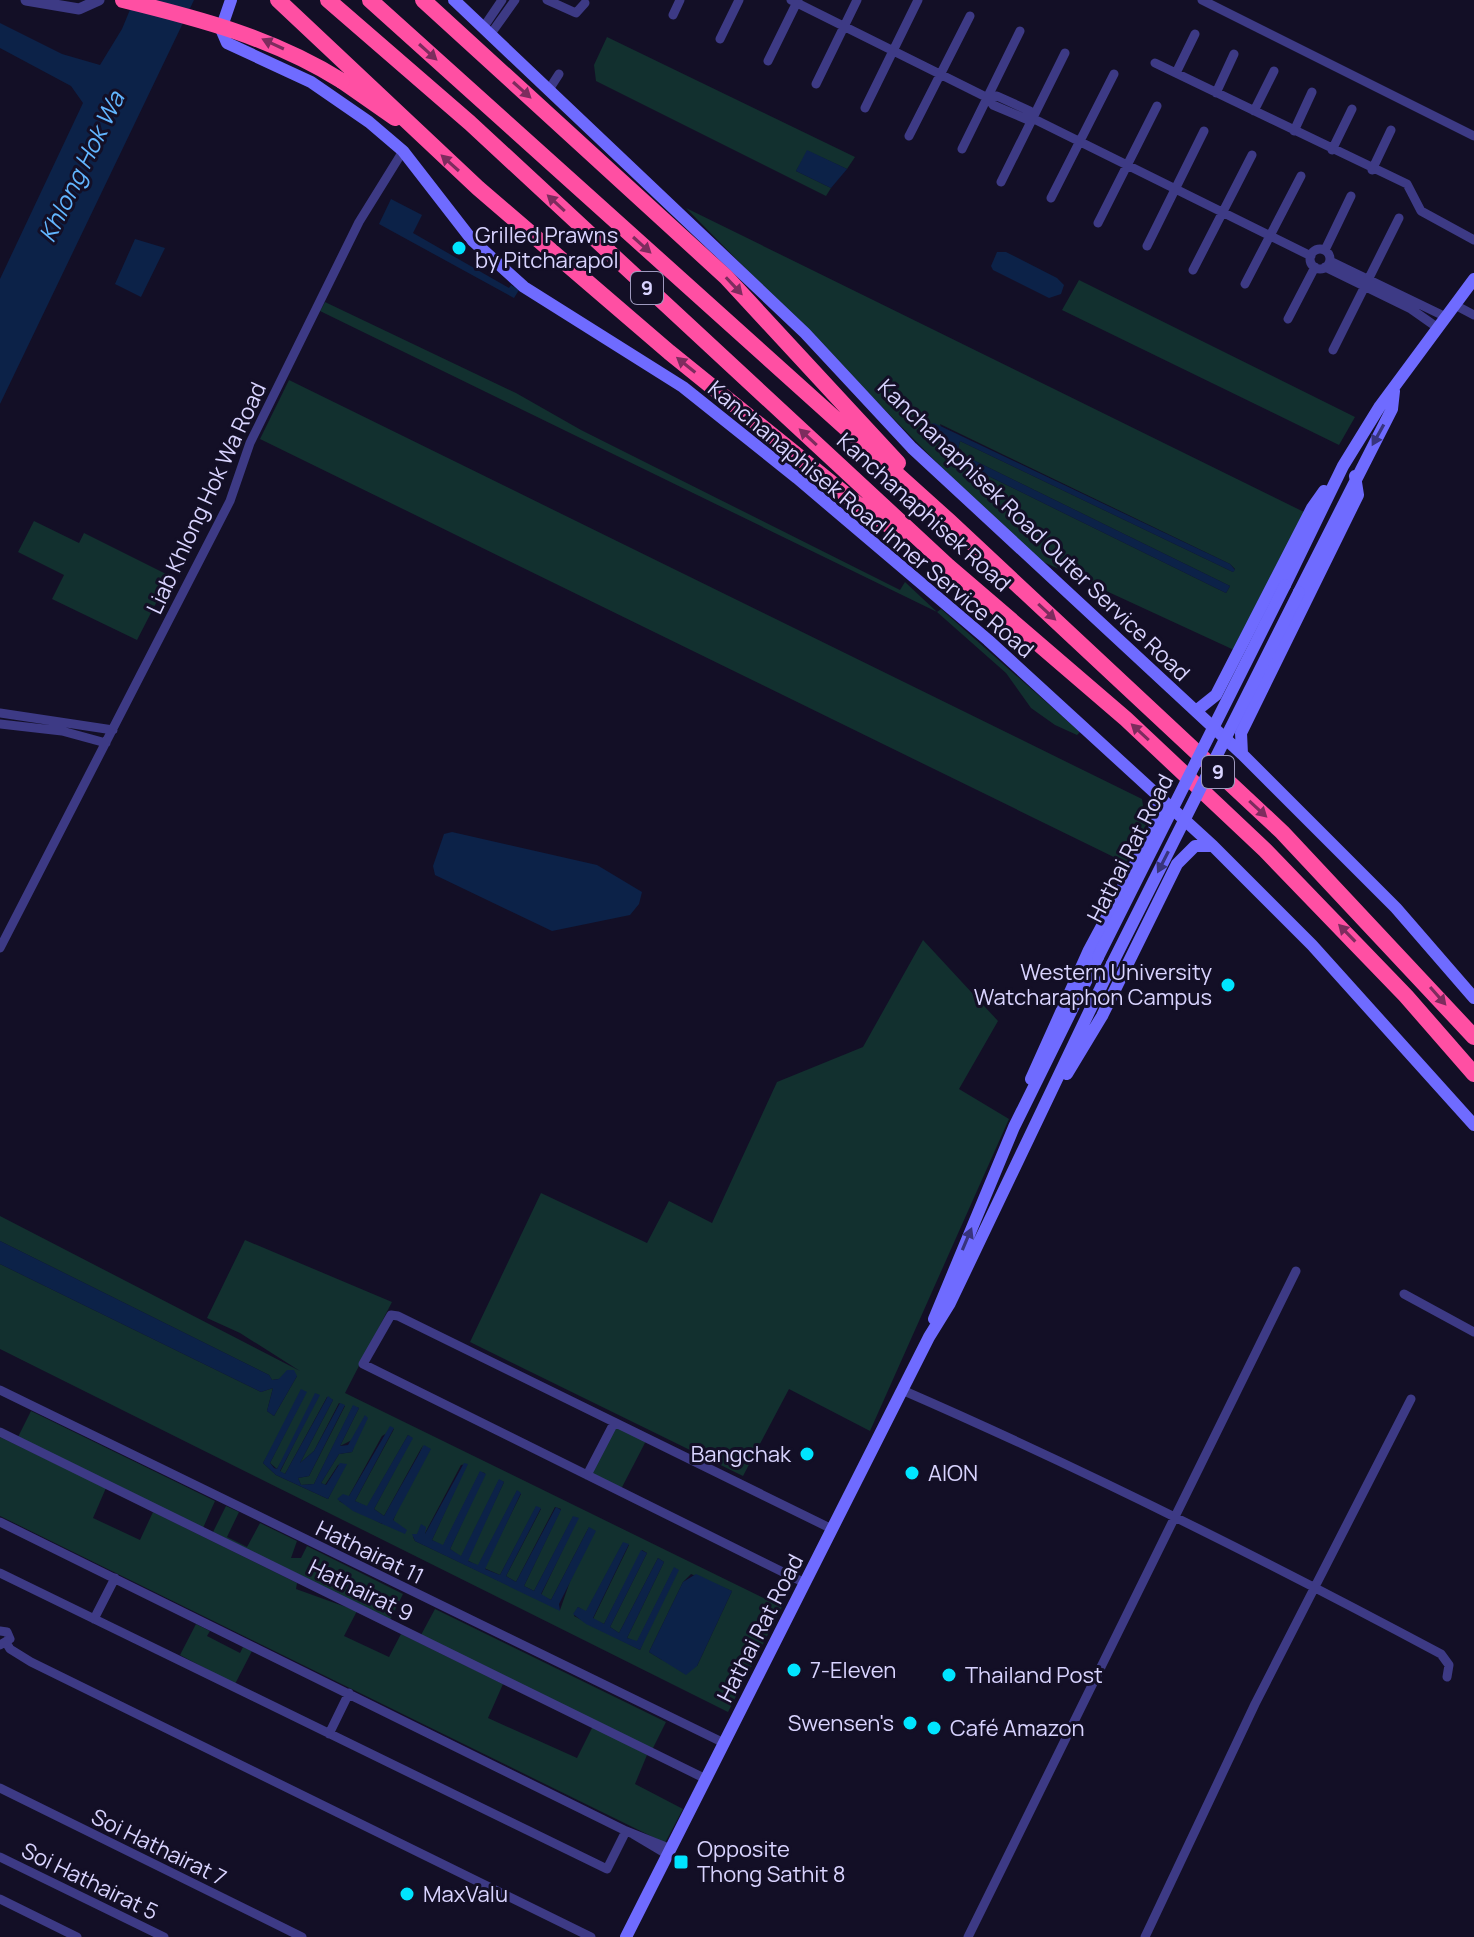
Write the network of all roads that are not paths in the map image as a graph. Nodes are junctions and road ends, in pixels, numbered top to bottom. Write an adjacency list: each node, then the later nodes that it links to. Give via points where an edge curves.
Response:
1 (26, 0): 2 (street, via 79,9)
2 (99, 0)
3 (123, 0): 52 (highway, one-way to 3, bridge, via 342,81 253,36)
4 (231, 0): 56 (main road, Kanchanaphisek Road Inner Service Road, via 221,29 227,43 311,82)
5 (278, 0): 52 (highway, via 392,103)
6 (328, 0): 87 (highway, Kanchanaphisek Road / 9, one-way to 6, via 470,123)
7 (370, 0): 86 (highway, Kanchanaphisek Road / 9, one-way to 86)
8 (423, 0): 86 (highway, one-way to 86, via 726,277)
9 (454, 0): 23 (main road, Kanchanaphisek Road Outer Service Road)
10 (502, 0): 23 (street)
11 (515, 0): 23 (street)
12 (547, 0): 19 (street, via 576,13)
13 (680, 0): 20 (street)
14 (739, 0): 26 (street)
15 (857, 0): 22 (street)
16 (918, 0): 27 (street)
17 (1202, 0): 51 (street)
18 (795, 1): 22 (street); 30 (street)
19 (585, 3)
20 (673, 15)
21 (970, 16): 35 (street)
22 (844, 26): 27 (street); 37 (street)
23 (486, 31): 38 (main road, Kanchanaphisek Road Outer Service Road)
24 (1020, 31): 41 (street)
25 (1195, 34): 33 (street)
26 (720, 39)
27 (893, 51): 35 (street); 43 (street)
28 (1065, 53): 46 (street)
29 (1234, 54): 40 (street)
30 (768, 61)
31 (1155, 63): 33 (street)
32 (1274, 71): 45 (street)
33 (1176, 73): 40 (street)
34 (559, 74): 38 (street)
35 (941, 74): 41 (street); 50 (street)
36 (1114, 74): 53 (street)
37 (816, 84)
38 (548, 91): 90 (main road, Kanchanaphisek Road Outer Service Road, via 805,333 912,448)
39 (1312, 92): 49 (street)
40 (1216, 93): 45 (street)
41 (987, 97): 46 (street, via 997,96 1030,111); 54 (street)
42 (1157, 106): 58 (street)
43 (865, 108)
44 (1352, 109): 55 (street)
45 (1254, 111): 49 (street)
46 (1033, 118): 53 (street); 61 (street)
47 (1391, 130): 59 (street)
48 (1204, 131): 62 (street)
49 (1294, 131): 55 (street)
50 (909, 136)
51 (1474, 136)
52 (422, 138): 87 (highway, one-way to 52, via 856,503 669,352)
53 (1081, 142): 58 (street); 64 (street)
54 (962, 149)
55 (1332, 150): 59 (street)
56 (403, 151): 93 (street, Liab Khlong Hok Wa Road, via 359,222 250,443 230,501); 96 (main road, Kanchanaphisek Road Inner Service Road, via 472,240 524,287 683,387 797,478 988,640)
57 (1252, 155): 65 (street)
58 (1128, 165): 62 (street); 67 (street)
59 (1372, 170): 69 (street, via 1407,184 1421,211)
60 (1301, 176): 68 (street)
61 (1001, 182)
62 (1175, 189): 65 (street); 70 (street)
63 (1351, 196): 71 (street)
64 (1051, 198)
65 (1223, 212): 68 (street); 74 (street)
66 (1399, 218): 76 (street)
67 (1098, 223)
68 (1270, 235): 72 (street); 77 (street)
69 (1474, 240)
70 (1147, 246)
71 (1325, 250): 72 (street); 73 (street)
72 (1311, 256): 73 (street)
73 (1323, 265): 76 (street); 80 (street)
74 (1193, 270)
75 (1474, 279): 78 (main road, Hathai Rat Road)
76 (1367, 283): 81 (street); 82 (street)
77 (1245, 284)
78 (1455, 305): 79 (street); 81 (main road, Hathai Rat Road)
79 (1474, 315)
80 (1288, 319)
81 (1442, 323): 83 (main road, Hathai Rat Road)
82 (1333, 350)
83 (1394, 391): 84 (main road, Hathai Rat Road); 85 (main road, Hathai Rat Road, one-way to 85, via 1392,409)
84 (1343, 466): 88 (main road, via 1312,508); 103 (main road, Hathai Rat Road, bridge)
85 (1355, 476): 89 (main road, via 1358,495); 104 (main road, Hathai Rat Road, one-way to 104, bridge)
86 (949, 521): 100 (highway, Kanchanaphisek Road / 9, one-way to 100, via 1282,832)
87 (948, 566): 101 (highway, Kanchanaphisek Road / 9, one-way to 87, via 1265,850 1126,719)
88 (1223, 682): 89 (main road, via 1238,702); 90 (main road)
89 (1257, 700): 95 (main road, via 1241,733)
90 (1196, 711): 95 (main road, Kanchanaphisek Road Outer Service Road)
91 (0, 713): 93 (street)
92 (0, 724): 94 (street, via 62,731)
93 (113, 730): 94 (street, Liab Khlong Hok Wa Road)
94 (106, 743): 98 (street, Liab Khlong Hok Wa Road)
95 (1242, 754): 99 (main road, Kanchanaphisek Road Outer Service Road, via 1396,908)
96 (1156, 794): 97 (main road, Kanchanaphisek Road Inner Service Road); 103 (main road, via 1160,811 1155,827 1038,1057)
97 (1213, 846): 102 (main road, Kanchanaphisek Road Inner Service Road, via 1358,993); 104 (main road, via 1195,846 1177,864 1102,1016)
98 (0, 948)
99 (1474, 998)
100 (1474, 1037)
101 (1474, 1074)
102 (1474, 1125)
103 (1014, 1127): 108 (main road, Hathai Rat Road, one-way to 103)
104 (1030, 1136): 108 (main road, Hathai Rat Road)
105 (1296, 1271): 115 (street)
106 (1404, 1294): 107 (street)
107 (1474, 1332)
108 (929, 1337): 110 (main road, Hathai Rat Road)
109 (0, 1390): 128 (street, Hathairat 11)
110 (902, 1390): 115 (street); 117 (main road, Hathai Rat Road)
111 (1411, 1399): 121 (street)
112 (614, 1423): 114 (street); 114 (street, via 398,1316 391,1315 363,1364); 117 (street)
113 (0, 1432): 129 (street, Hathairat 9)
114 (587, 1475): 120 (street)
115 (1176, 1519): 121 (street); 140 (street)
116 (0, 1522): 119 (street)
117 (832, 1529): 120 (main road, Hathai Rat Road)
118 (0, 1573): 122 (street)
119 (115, 1578): 122 (street); 126 (street)
120 (805, 1583): 128 (main road, Hathai Rat Road)
121 (1317, 1588): 125 (street, via 1441,1654 1449,1665); 141 (street, via 1255,1704)
122 (94, 1619): 127 (street)
123 (0, 1631): 124 (street, via 9,1634)
124 (4, 1644): 138 (street, via 31,1662)
125 (1447, 1677)
126 (349, 1693): 127 (street); 131 (street)
127 (329, 1734): 131 (street, via 607,1869)
128 (724, 1743): 129 (main road, Hathai Rat Road)
129 (706, 1779): 132 (main road, Hathai Rat Road)
130 (0, 1788): 137 (street, Soi Hathairat 7)
131 (629, 1832): 132 (street)
132 (669, 1852): 139 (main road, Hathai Rat Road)
133 (0, 1857): 136 (street, Soi Hathairat 5)
134 (0, 1899): 135 (street)
135 (77, 1937)
136 (164, 1937)
137 (302, 1937)
138 (591, 1937)
139 (626, 1937)
140 (968, 1937)
141 (1145, 1937)

